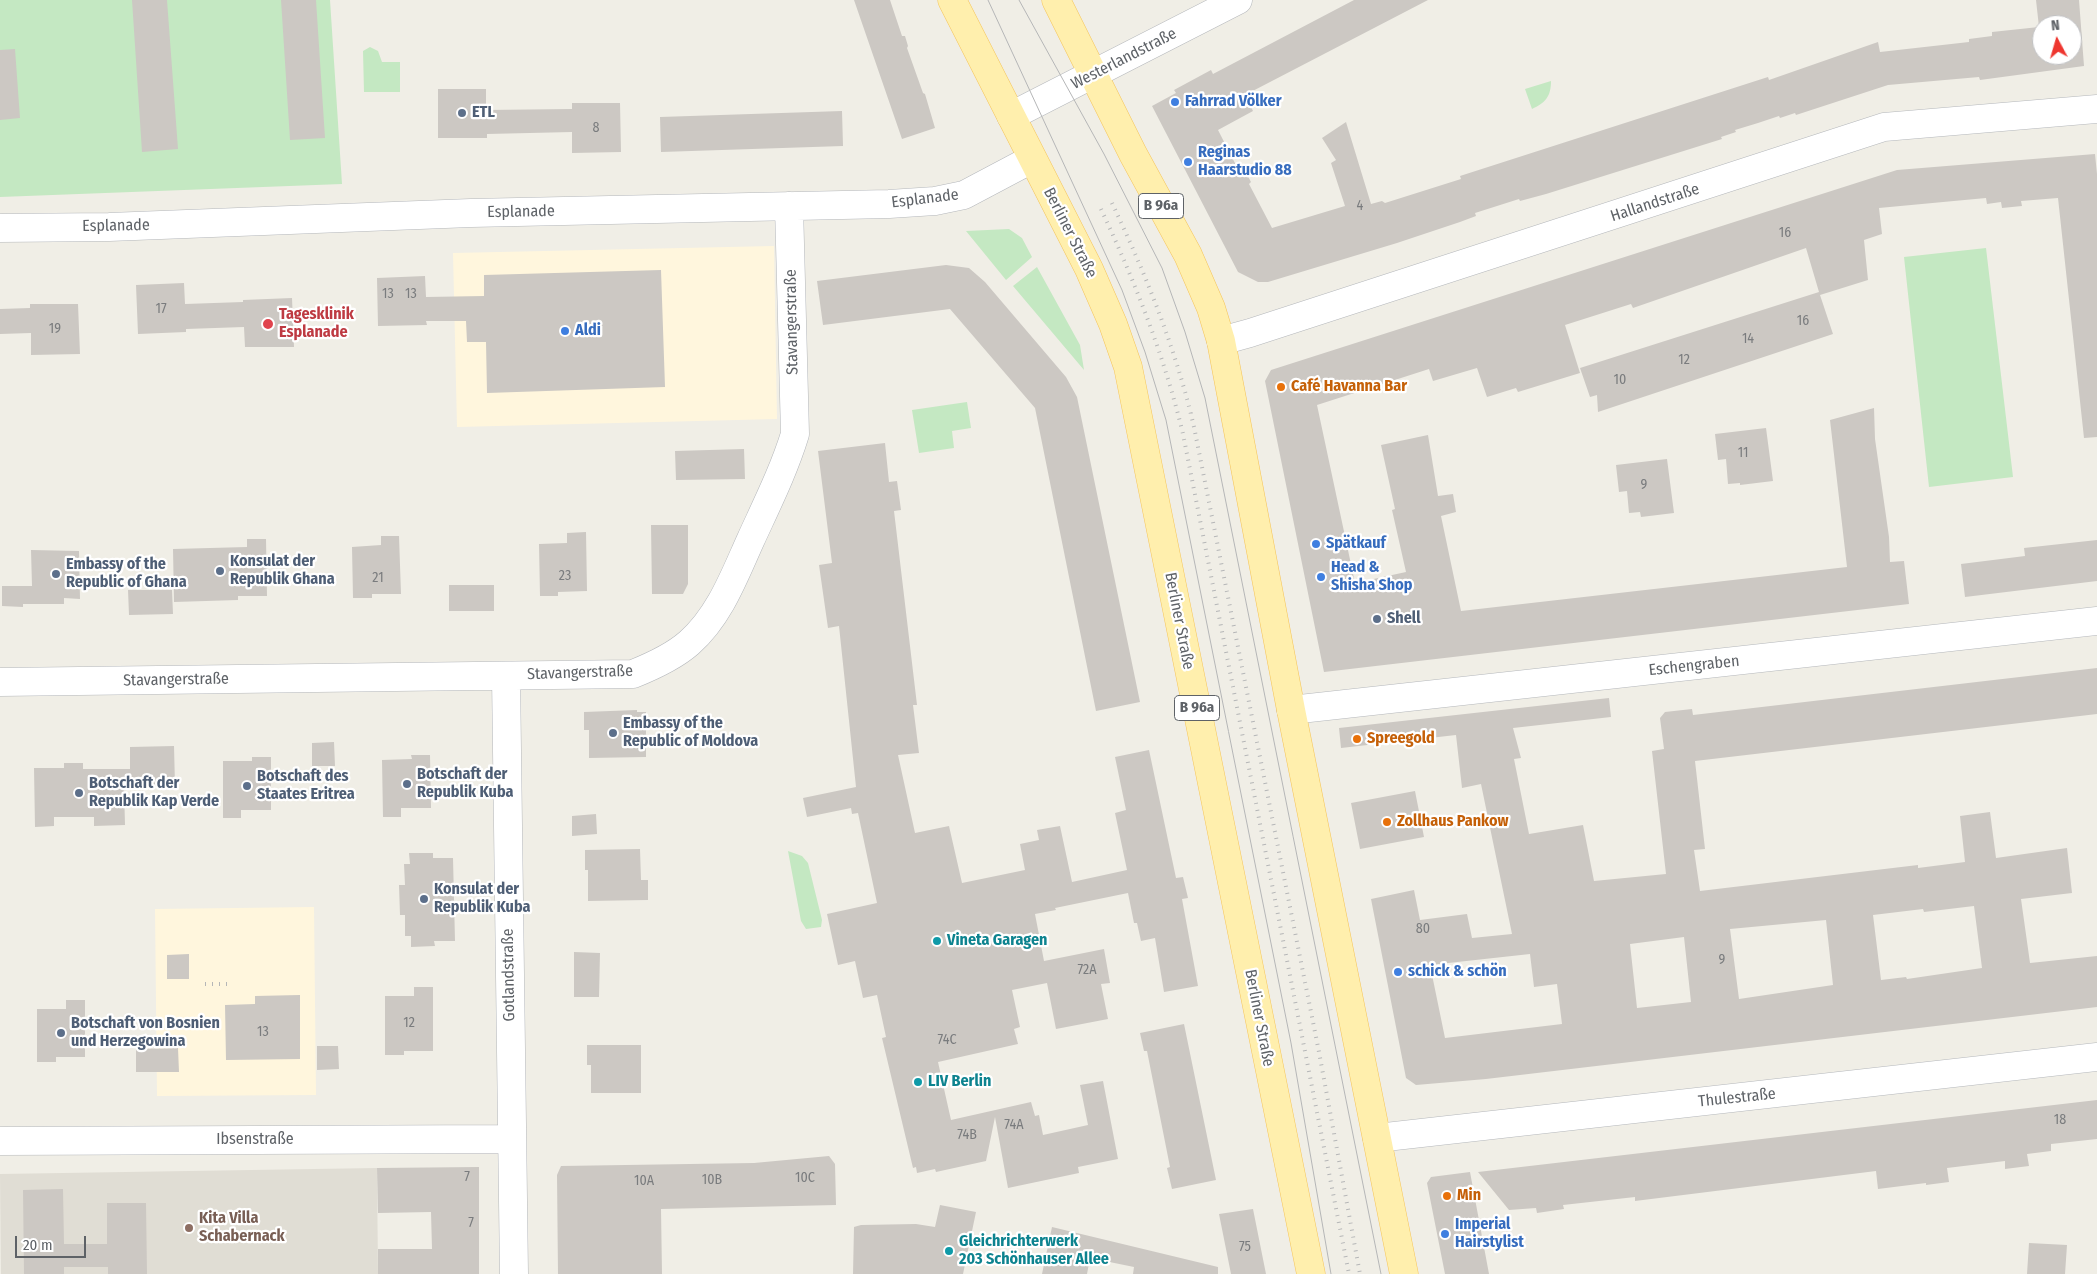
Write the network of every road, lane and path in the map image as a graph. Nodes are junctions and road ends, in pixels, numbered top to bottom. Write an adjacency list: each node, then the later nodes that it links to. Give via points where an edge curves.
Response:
1 (952, 0): 6 (main road, Berliner Straße / B 96a)
2 (1056, 0): 4 (main road, B 96a)
3 (1238, 0): 4 (street, Westerlandstraße)
4 (1094, 75): 6 (street, Westerlandstraße); 10 (main road, B 96a, via 1188,255)
5 (2097, 109): 10 (street, Hallandstraße, via 1884,127)
6 (1011, 116): 7 (main road, Berliner Straße / B 96a)
7 (1032, 159): 8 (street, Esplanade, via 964,195 935,201); 20 (main road, Berliner Straße / B 96a, via 1104,302 1128,367)
8 (789, 206): 9 (street, Esplanade); 12 (street, Stavangerstraße, via 795,434 786,463 726,594 690,642 663,661 633,674)
9 (0, 228)
10 (1221, 341): 14 (main road, B 96a)
11 (2097, 621): 14 (street, Eschengraben)
12 (506, 676): 13 (street, Stavangerstraße); 17 (street, Gotlandstraße)
13 (0, 682)
14 (1291, 710): 16 (main road, B 96a)
15 (2097, 1057): 16 (street, Thulestraße)
16 (1377, 1138): 21 (main road, B 96a)
17 (510, 1139): 18 (street, Ibsenstraße); 19 (street, Gotlandstraße)
18 (0, 1141)
19 (514, 1274)
20 (1311, 1274)
21 (1404, 1274)

